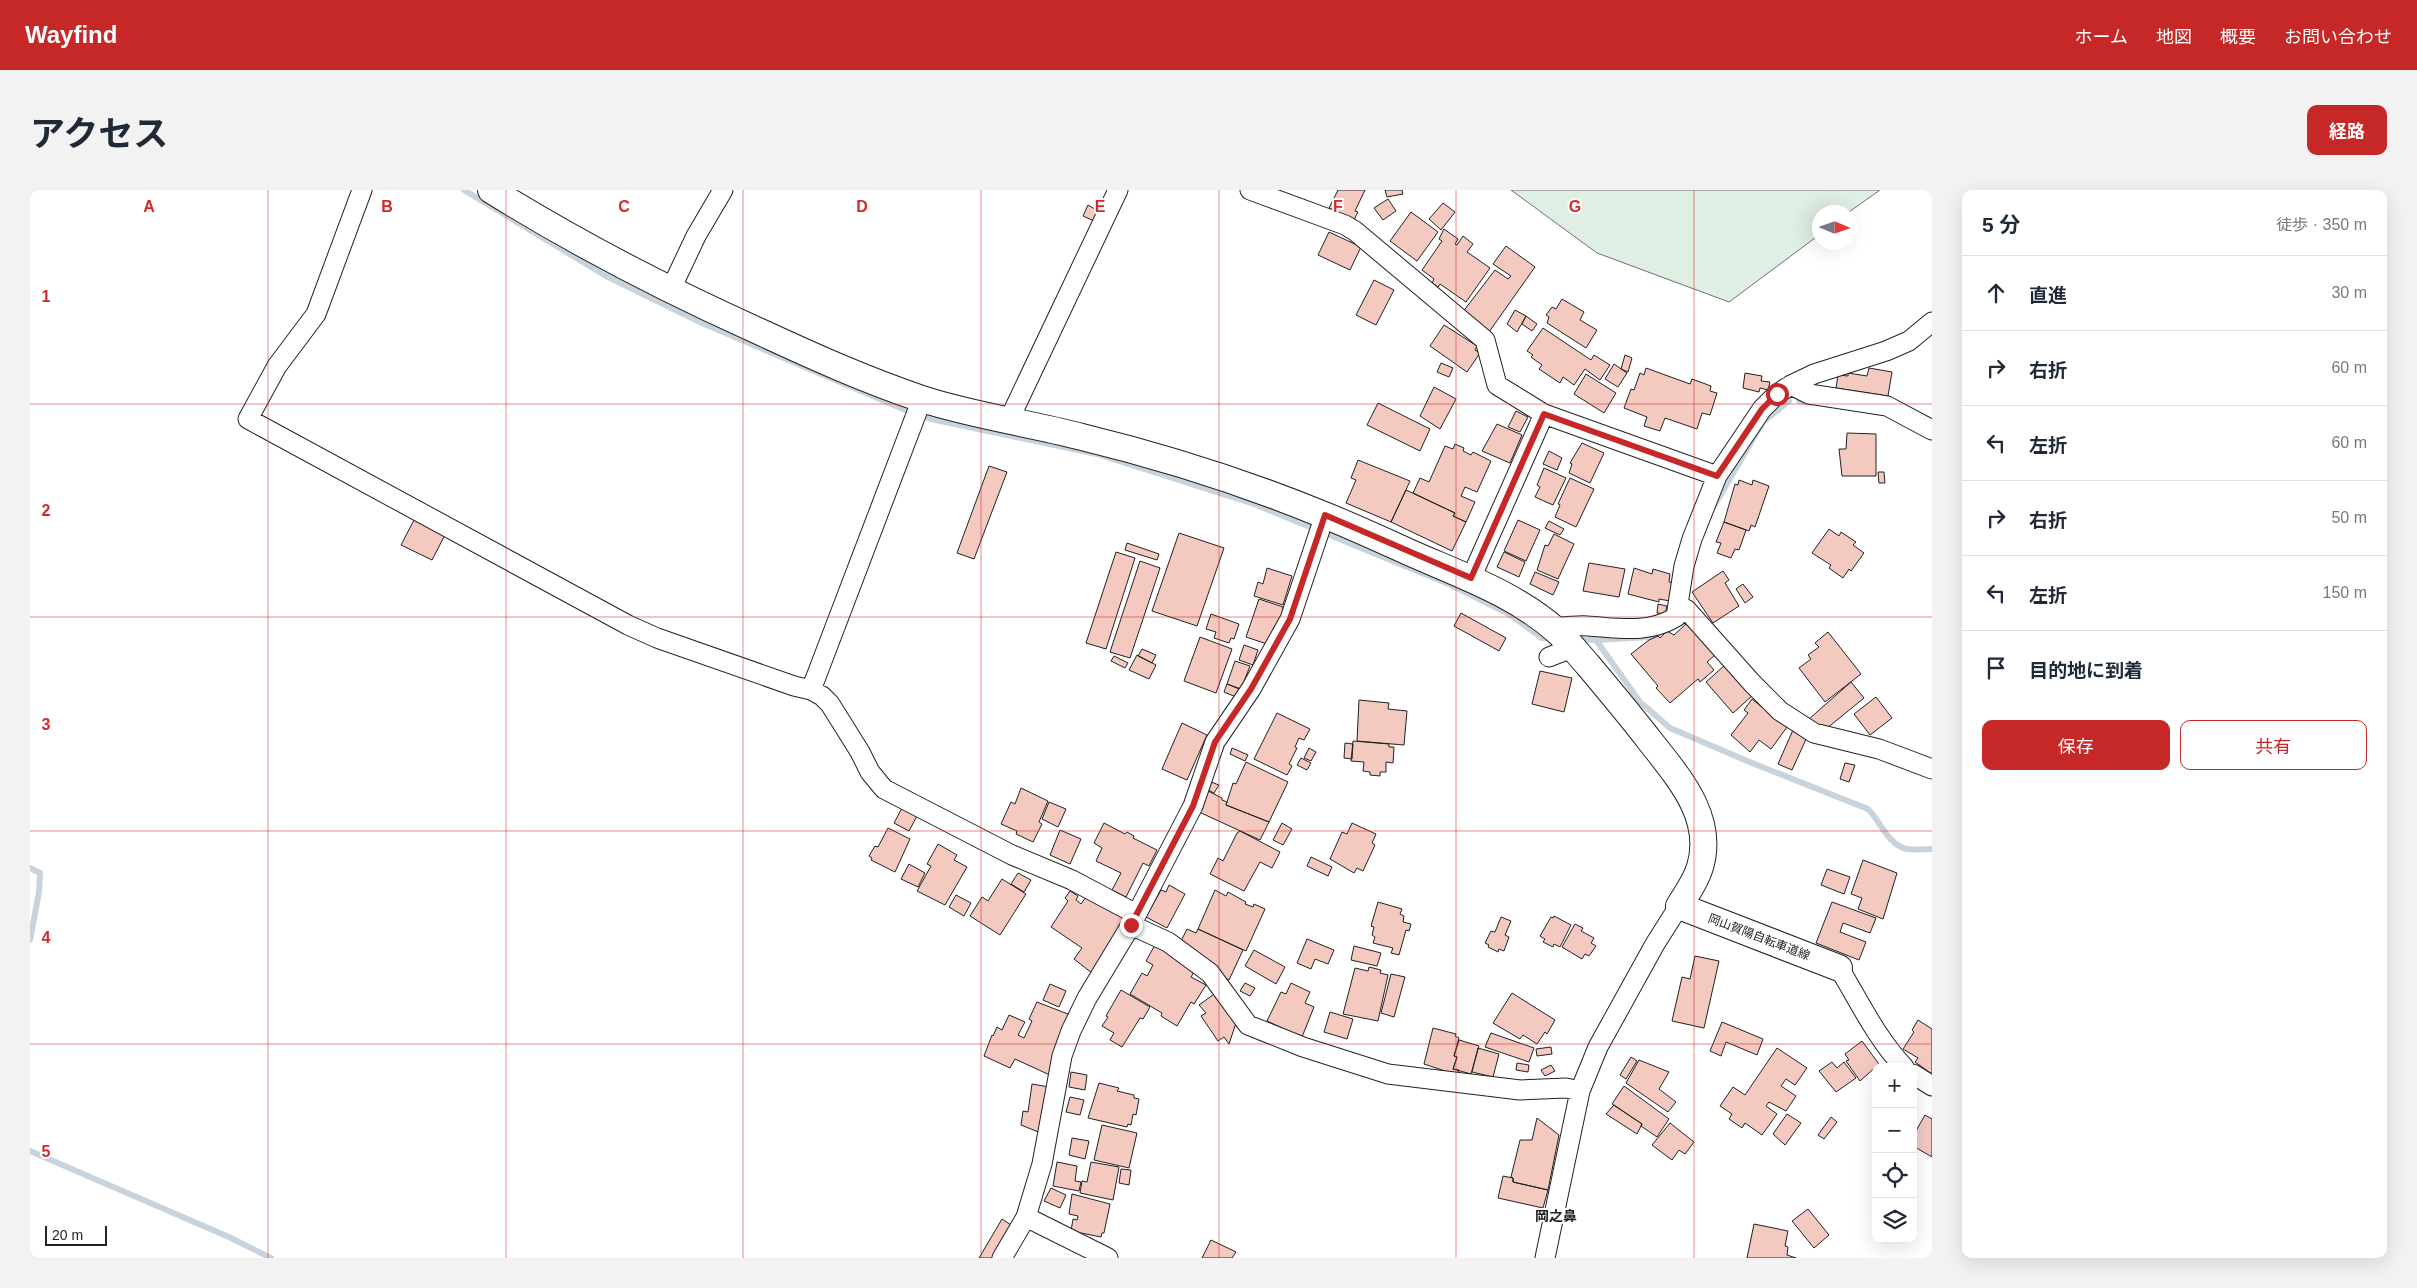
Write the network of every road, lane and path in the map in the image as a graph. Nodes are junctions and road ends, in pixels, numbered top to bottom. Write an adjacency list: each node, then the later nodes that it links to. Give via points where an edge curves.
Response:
1 (362, 190): 18 (street, via 316,314 277,366 248,419 635,628 712,658)
2 (491, 190): 6 (street)
3 (723, 190): 6 (street, via 696,236)
4 (1118, 190): 11 (street)
5 (1250, 190): 10 (street, via 1345,225 1355,232 1485,340 1497,385)
6 (670, 291): 9 (street)
7 (1932, 322): 8 (street, via 1909,341)
8 (1791, 385): 12 (street, via 1809,394 1887,406); 13 (street, via 1762,409)
9 (919, 408): 11 (street); 18 (street)
10 (1544, 414): 13 (street); 15 (street)
11 (1008, 422): 14 (street, via 1079,436 1235,482)
12 (1932, 430)
13 (1717, 476): 16 (street, via 1684,566)
14 (1321, 526): 15 (street); 21 (street, via 1290,619 1251,689 1215,742 1193,806)
15 (1471, 578): 17 (street, via 1510,599)
16 (1683, 608): 17 (street, via 1676,617 1656,627 1620,630 1586,625); 19 (street, via 1780,711 1807,729 1840,741 1879,749)
17 (1561, 642): 20 (street, via 1623,707 1687,790 1697,810 1703,829 1702,863 1696,880)
18 (811, 690): 21 (street, via 830,704 870,772 884,789 1012,855 1072,880)
19 (1932, 770)
20 (1679, 906): 22 (street, 岡山賀陽自転車道線); 26 (street, via 1603,1038)
21 (1133, 919): 26 (street, via 1210,973 1248,1025 1303,1047 1388,1074 1520,1090); 27 (street, via 1087,998 1062,1056 1042,1164)
22 (1839, 968): 23 (street, via 1878,1033)
23 (1900, 1063)
24 (1917, 1077): 25 (street)
25 (1932, 1086)
26 (1580, 1090): 30 (street)
27 (1026, 1217): 28 (street); 29 (street)
28 (1002, 1258)
29 (1108, 1258)
30 (1545, 1258)

